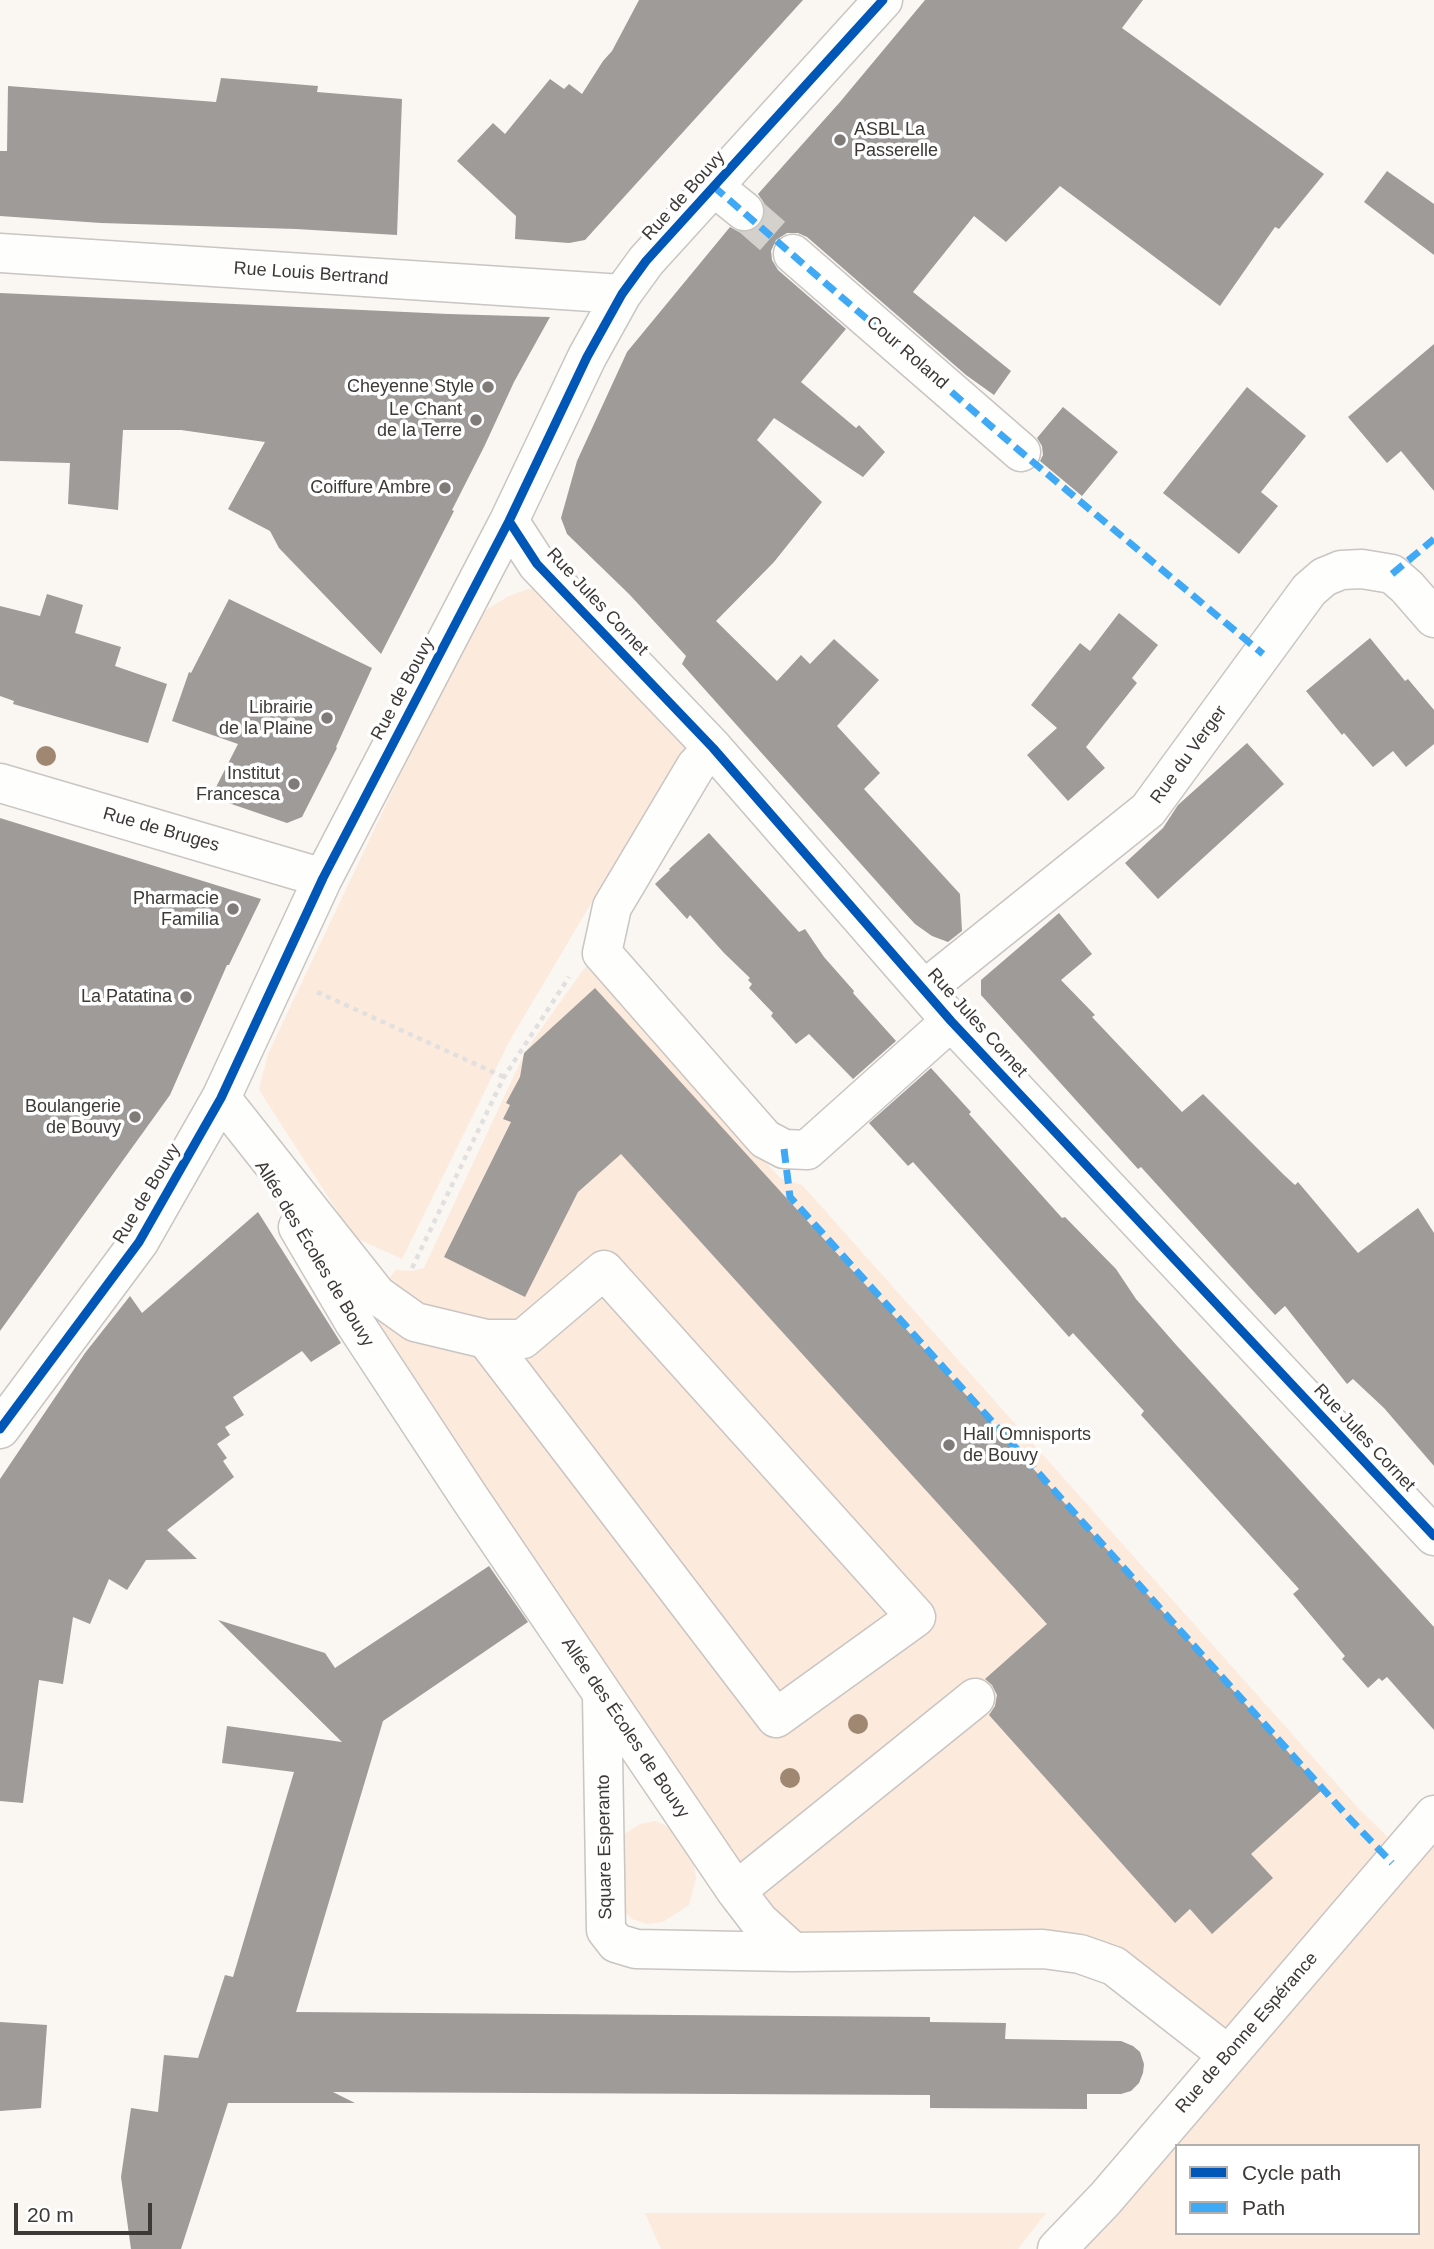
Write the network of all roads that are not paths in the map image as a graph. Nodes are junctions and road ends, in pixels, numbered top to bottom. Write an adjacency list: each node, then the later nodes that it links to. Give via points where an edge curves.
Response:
1 (883, 0): 2 (street, Rue de Bouvy)
2 (713, 186): 3 (street); 6 (street, Rue de Bouvy)
3 (744, 211)
4 (0, 253): 6 (street, Rue Louis Bertrand)
5 (793, 254): 7 (street, Cour Roland)
6 (622, 295): 8 (street, Rue de Bouvy, via 587,357)
7 (1021, 452)
8 (509, 522): 10 (street, Rue Jules Cornet, via 537,564); 12 (street, Rue de Bouvy)
9 (1434, 618): 13 (street, Rue du Verger, via 1392,574 1351,569 1324,577 1309,590 1148,810)
10 (713, 748): 13 (street, Rue Jules Cornet); 14 (street, Rue Jules Cornet, via 696,766 612,907 602,953 765,1139 784,1149 807,1150)
11 (0, 783): 12 (street, Rue de Bruges)
12 (323, 878): 15 (street, Rue de Bouvy)
13 (925, 989): 14 (street, Rue Jules Cornet)
14 (951, 1021): 18 (street, Rue Jules Cornet)
15 (221, 1098): 16 (street, via 377,1295 415,1322); 17 (street, Rue de Bouvy, via 139,1242); 19 (street, Allée des Écoles de Bouvy, via 354,1322)
16 (486, 1339): 16 (street, via 776,1718 916,1617 604,1270 523,1339)
17 (0, 1429)
18 (1434, 1536)
19 (602, 1695): 22 (street, Allée des Écoles de Bouvy); 23 (street, Square Esperanto, via 606,1930 615,1943 636,1949)
20 (975, 1698): 22 (street)
21 (1434, 1815): 24 (street, Rue de Bonne Espérance)
22 (736, 1891): 23 (street, Allée des Écoles de Bouvy, via 759,1921)
23 (793, 1952): 24 (street, via 1043,1949 1080,1954 1114,1966)
24 (1228, 2055): 25 (street, Rue de Bonne Espérance)
25 (1057, 2249)

